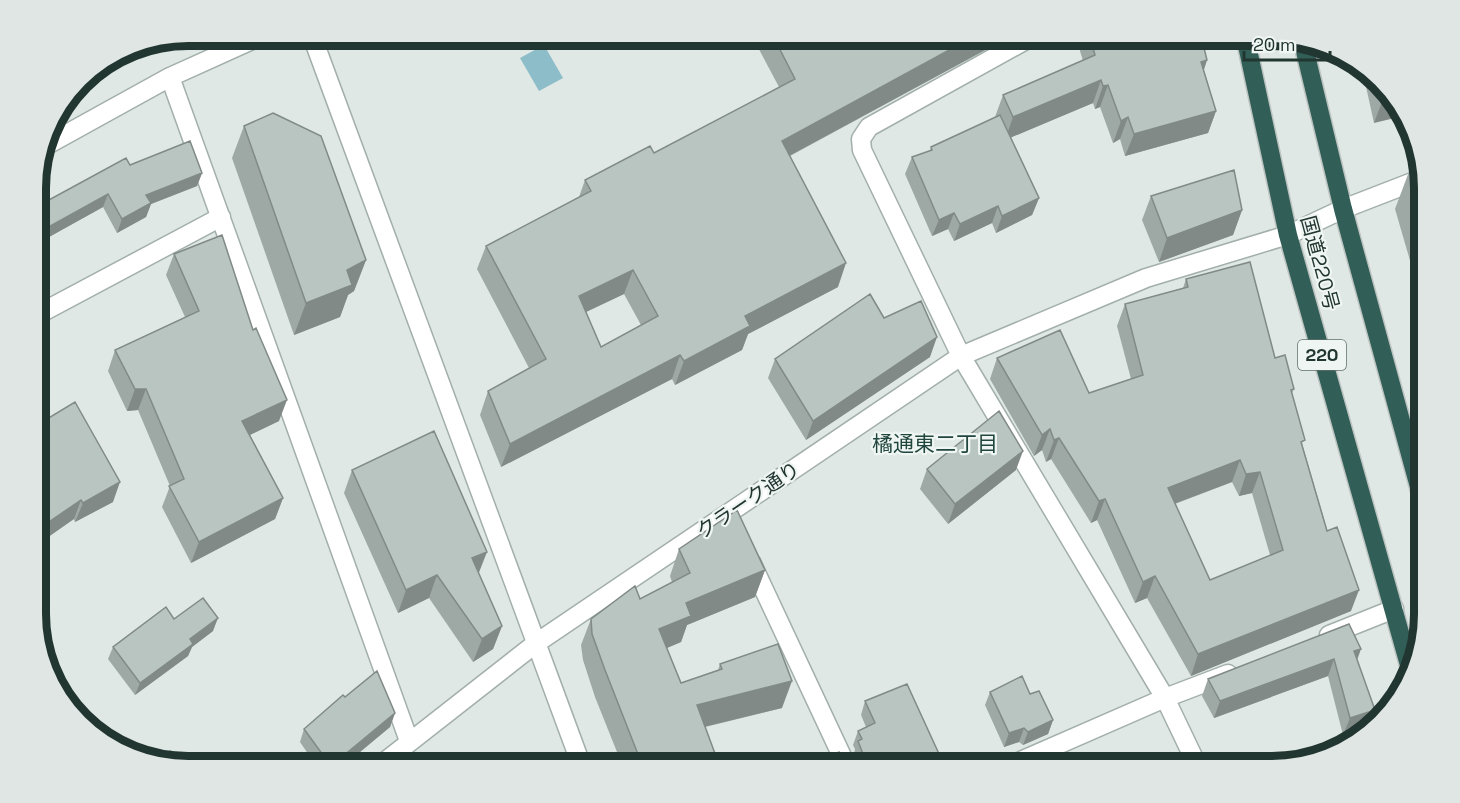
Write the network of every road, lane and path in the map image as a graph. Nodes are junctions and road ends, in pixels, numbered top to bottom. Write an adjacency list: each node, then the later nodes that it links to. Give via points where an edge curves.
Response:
1 (1015, 46): 13 (street, via 869,127 861,139 862,150)
2 (1247, 46): 11 (highway, 国道220号 / 220)
3 (237, 47): 6 (street)
4 (316, 47): 18 (street)
5 (1305, 51): 9 (highway, 国道220号)
6 (170, 77): 7 (street); 10 (street)
7 (55, 141)
8 (1413, 182): 9 (street, クラーク通り)
9 (1343, 209): 11 (street, クラーク通り); 14 (highway, 国道220号)
10 (220, 217): 12 (street); 22 (street)
11 (1288, 235): 13 (street, クラーク通り, via 1146,278); 16 (highway, 国道220号 / 220)
12 (47, 310)
13 (960, 356): 15 (street, クラーク通り); 21 (street)
14 (1414, 468)
15 (729, 513): 18 (street, クラーク通り); 25 (street)
16 (1394, 609): 17 (street); 19 (highway, 国道220号 / 220)
17 (1307, 643)
18 (535, 644): 22 (street, クラーク通り); 24 (street)
19 (1407, 657)
20 (1242, 668): 21 (street)
21 (1165, 698): 26 (street); 27 (street)
22 (409, 741): 23 (street, クラーク通り)
23 (391, 756)
24 (578, 756)
25 (842, 756)
26 (1032, 756)
27 (1193, 756)

